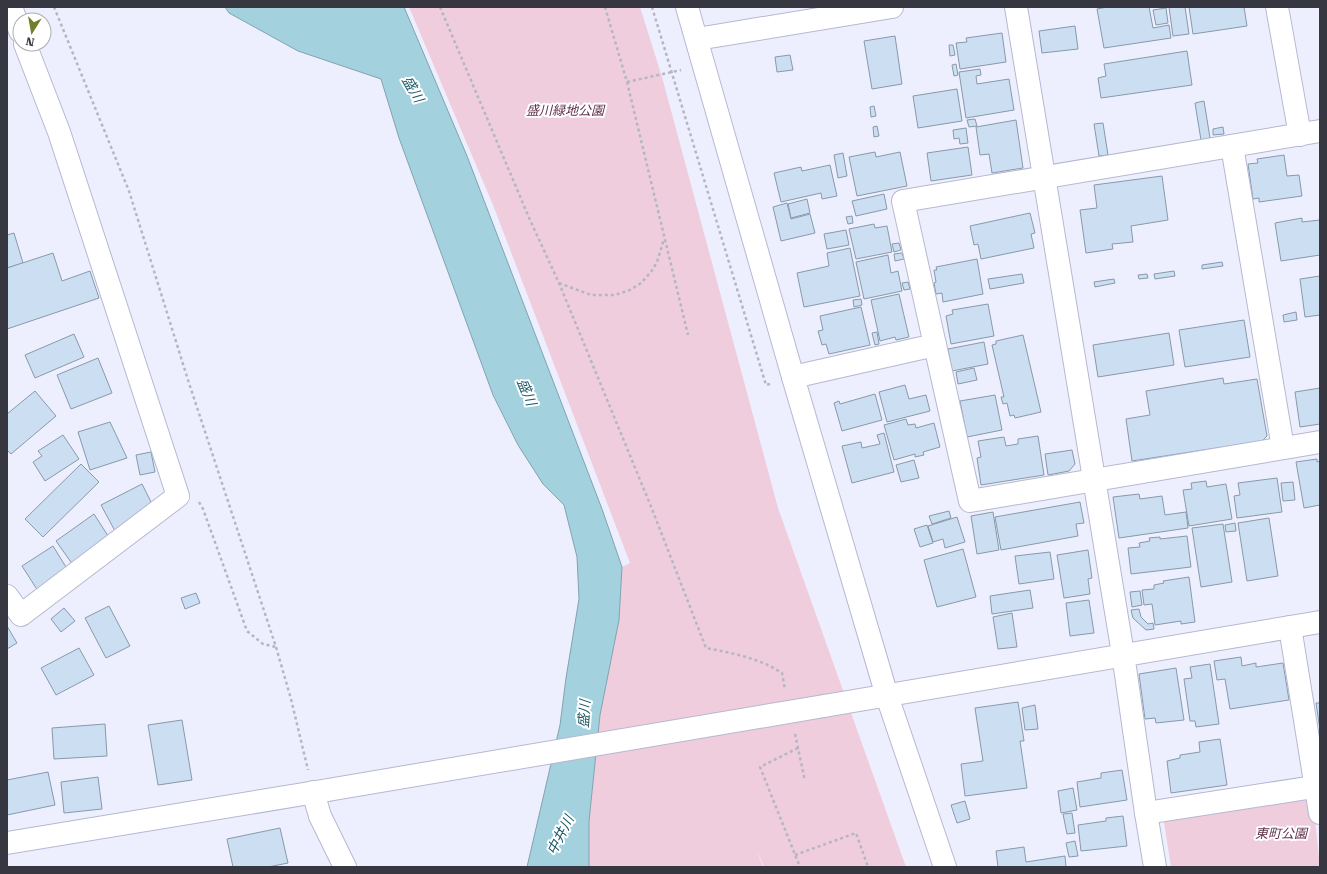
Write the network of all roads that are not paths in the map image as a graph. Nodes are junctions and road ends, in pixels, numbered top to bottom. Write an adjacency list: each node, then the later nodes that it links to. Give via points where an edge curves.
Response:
1 (687, 7): 5 (street)
2 (892, 7): 5 (street)
3 (1016, 7): 9 (street)
4 (1277, 7): 7 (street)
5 (697, 39): 11 (street)
6 (28, 52): 15 (street, via 59,132 178,496 21,615)
7 (1310, 133): 8 (street)
8 (1232, 146): 9 (street); 13 (street)
9 (1044, 178): 10 (street, via 903,201); 14 (street)
10 (935, 345): 11 (street); 14 (street, via 970,501)
11 (793, 377): 19 (street)
12 (1320, 442): 13 (street)
13 (1283, 448): 14 (street)
14 (1094, 480): 18 (street)
15 (7, 596)
16 (1320, 622): 17 (street)
17 (1290, 627): 18 (street); 20 (street)
18 (1123, 654): 19 (street); 22 (street)
19 (887, 696): 21 (street, bridge); 26 (street)
20 (1318, 786): 22 (street); 23 (street)
21 (320, 791): 24 (street); 25 (street, via 320,816)
22 (1146, 813): 27 (street)
23 (1320, 813)
24 (7, 843)
25 (345, 867)
26 (945, 867)
27 (1155, 867)

